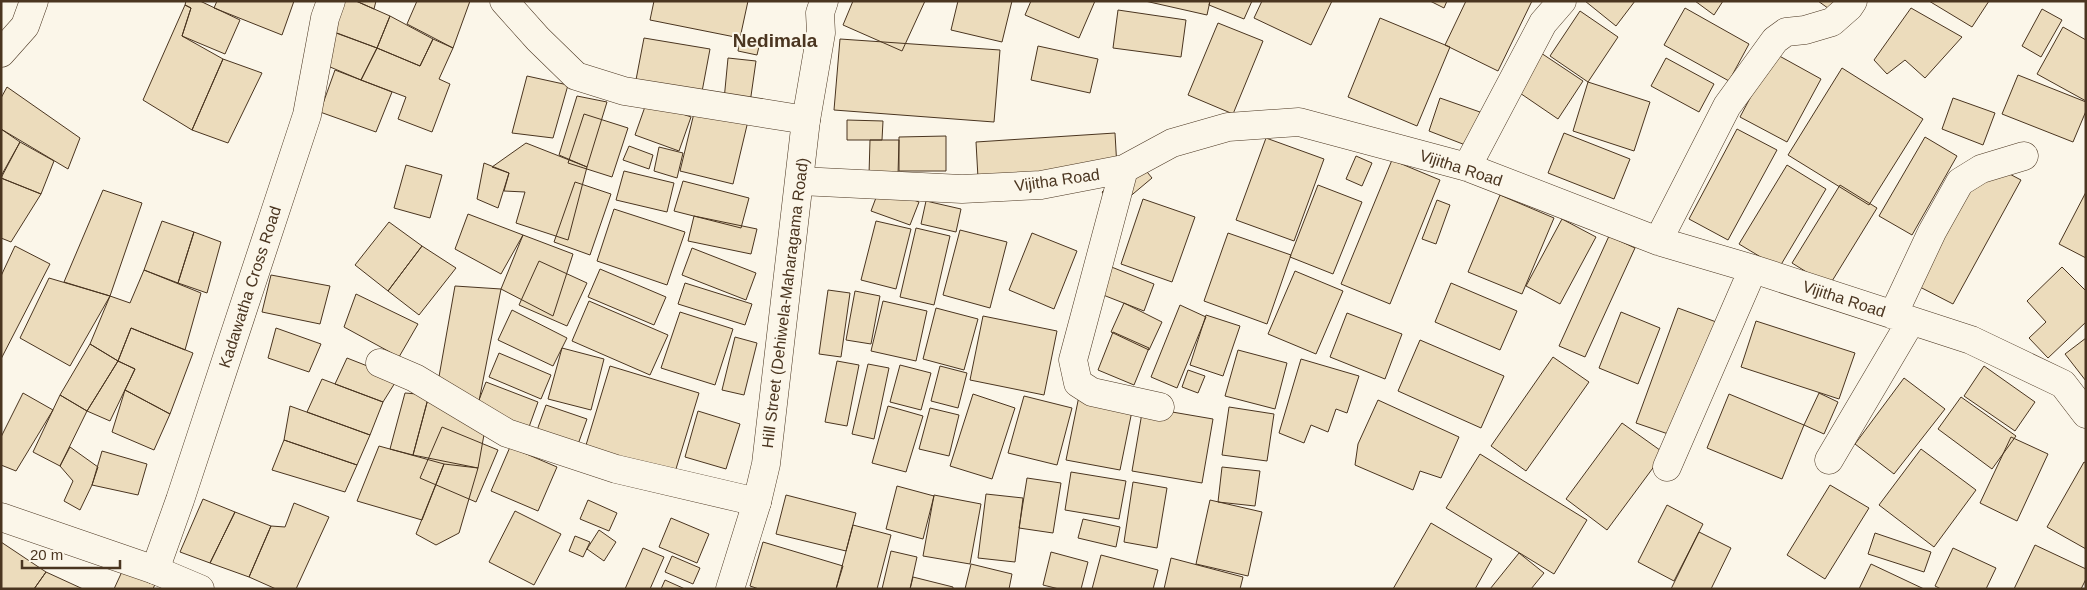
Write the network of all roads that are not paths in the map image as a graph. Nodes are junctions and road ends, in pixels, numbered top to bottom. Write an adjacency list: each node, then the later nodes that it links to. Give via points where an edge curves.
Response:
1 (34, 1): 7 (street, via 25,26)
2 (331, 1): 23 (street, Kadawatha Cross Road, via 324,18 306,115)
3 (504, 1): 8 (street, via 576,76 624,91)
4 (1562, 1): 10 (street, via 1543,24)
5 (1853, 1): 13 (street, via 1832,22 1786,32 1774,40 1727,106)
6 (822, 7): 8 (street, Hill Street (Dehiwela-Maharagama Road), via 821,33)
7 (1, 53)
8 (806, 120): 12 (street, Hill Street (Dehiwela-Maharagama Road))
9 (2024, 156): 15 (street, via 1981,169 1960,182 1932,232)
10 (1467, 167): 11 (street, Vijitha Road, via 1299,122 1228,127 1172,143); 13 (street, Vijitha Road)
11 (1124, 169): 12 (street, Vijitha Road, via 1041,185 962,189); 17 (street, via 1073,360 1078,383 1092,392)
12 (800, 181): 21 (street, Hill Street (Dehiwela-Maharagama Road), via 766,464)
13 (1658, 241): 14 (street, Vijitha Road)
14 (1753, 269): 15 (street, Vijitha Road); 20 (street)
15 (1902, 318): 18 (street, Vijitha Road, via 1971,340 2063,384); 19 (street)
16 (380, 363): 21 (street, via 415,378 507,433 616,469)
17 (1160, 407)
18 (2086, 414)
19 (1829, 460)
20 (1667, 467)
21 (757, 502): 25 (street, Hill Street (Dehiwela-Maharagama Road))
22 (1, 517): 23 (street)
23 (155, 570): 24 (street)
24 (200, 589)
25 (730, 589)

